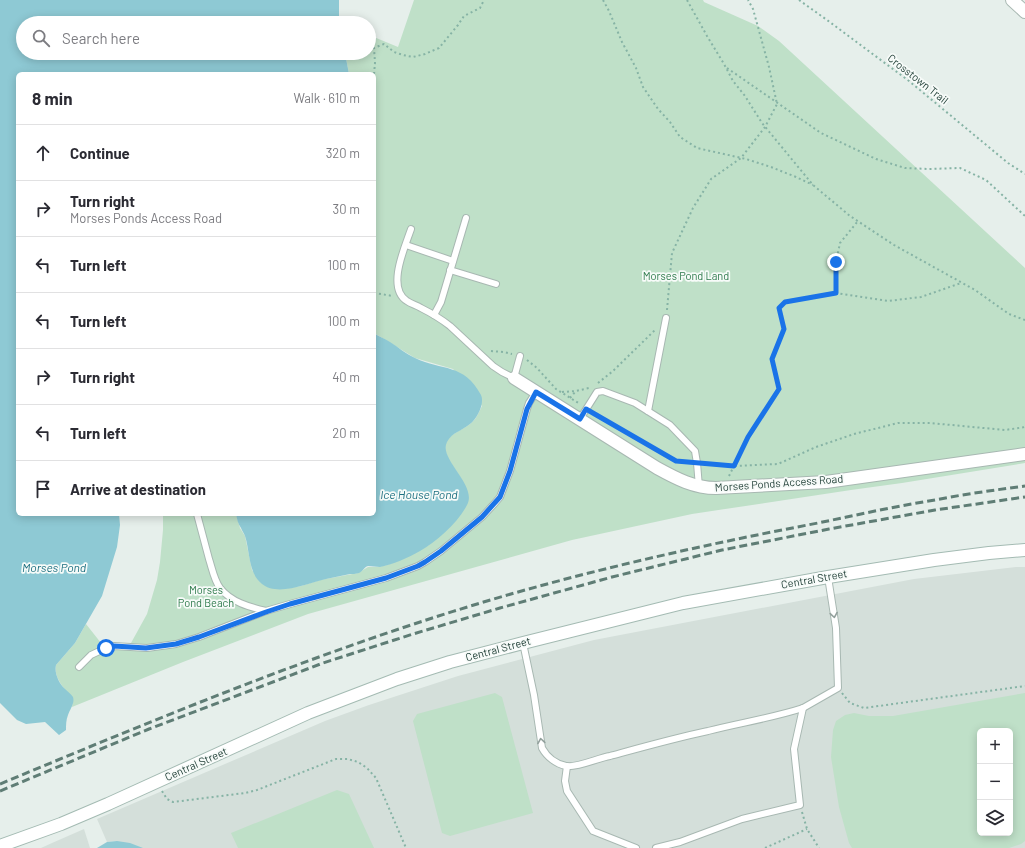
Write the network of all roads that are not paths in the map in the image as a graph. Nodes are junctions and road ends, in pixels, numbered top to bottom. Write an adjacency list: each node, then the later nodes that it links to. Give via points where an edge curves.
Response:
1 (1012, 0): 2 (main road)
2 (1024, 9)
3 (466, 218): 6 (lane)
4 (411, 229): 5 (lane)
5 (406, 245): 6 (lane); 9 (lane, via 399,271 400,294 407,301)
6 (453, 261): 7 (lane)
7 (450, 270): 8 (lane); 9 (lane, via 441,302)
8 (496, 284)
9 (434, 315): 12 (lane, via 450,326 493,366)
10 (666, 318): 14 (lane)
11 (520, 356): 12 (lane)
12 (514, 378): 13 (main road, Morses Ponds Access Road)
13 (536, 392): 15 (main road, Morses Ponds Access Road); 21 (lane, via 527,409 500,497 482,517 441,551 418,566 391,577)
14 (648, 411): 15 (lane, via 635,403 603,391 597,392); 17 (lane, via 670,425 695,451)
15 (583, 414): 17 (main road, Morses Ponds Access Road, via 669,475)
16 (1025, 454): 17 (main road, Morses Ponds Access Road, via 826,482)
17 (699, 487)
18 (198, 516): 21 (lane, via 219,587 239,603)
19 (1025, 550): 20 (main road, Central Street, via 934,560)
20 (828, 577): 22 (main road, Central Street, via 684,603); 24 (lane, one-way to 24, via 836,628 838,688)
21 (266, 612): 23 (lane, via 176,644 146,648 106,648 91,655)
22 (522, 643): 25 (lane, one-way to 22, via 546,755 542,748 534,695); 26 (main road, Central Street, via 450,662 355,694 61,824)
23 (79, 666)
24 (803, 708): 25 (lane, via 580,765); 28 (lane, via 794,749 800,805 742,819)
25 (567, 766): 27 (lane, via 564,781 568,791 593,831)
26 (0, 846)
27 (636, 848)
28 (656, 848)

